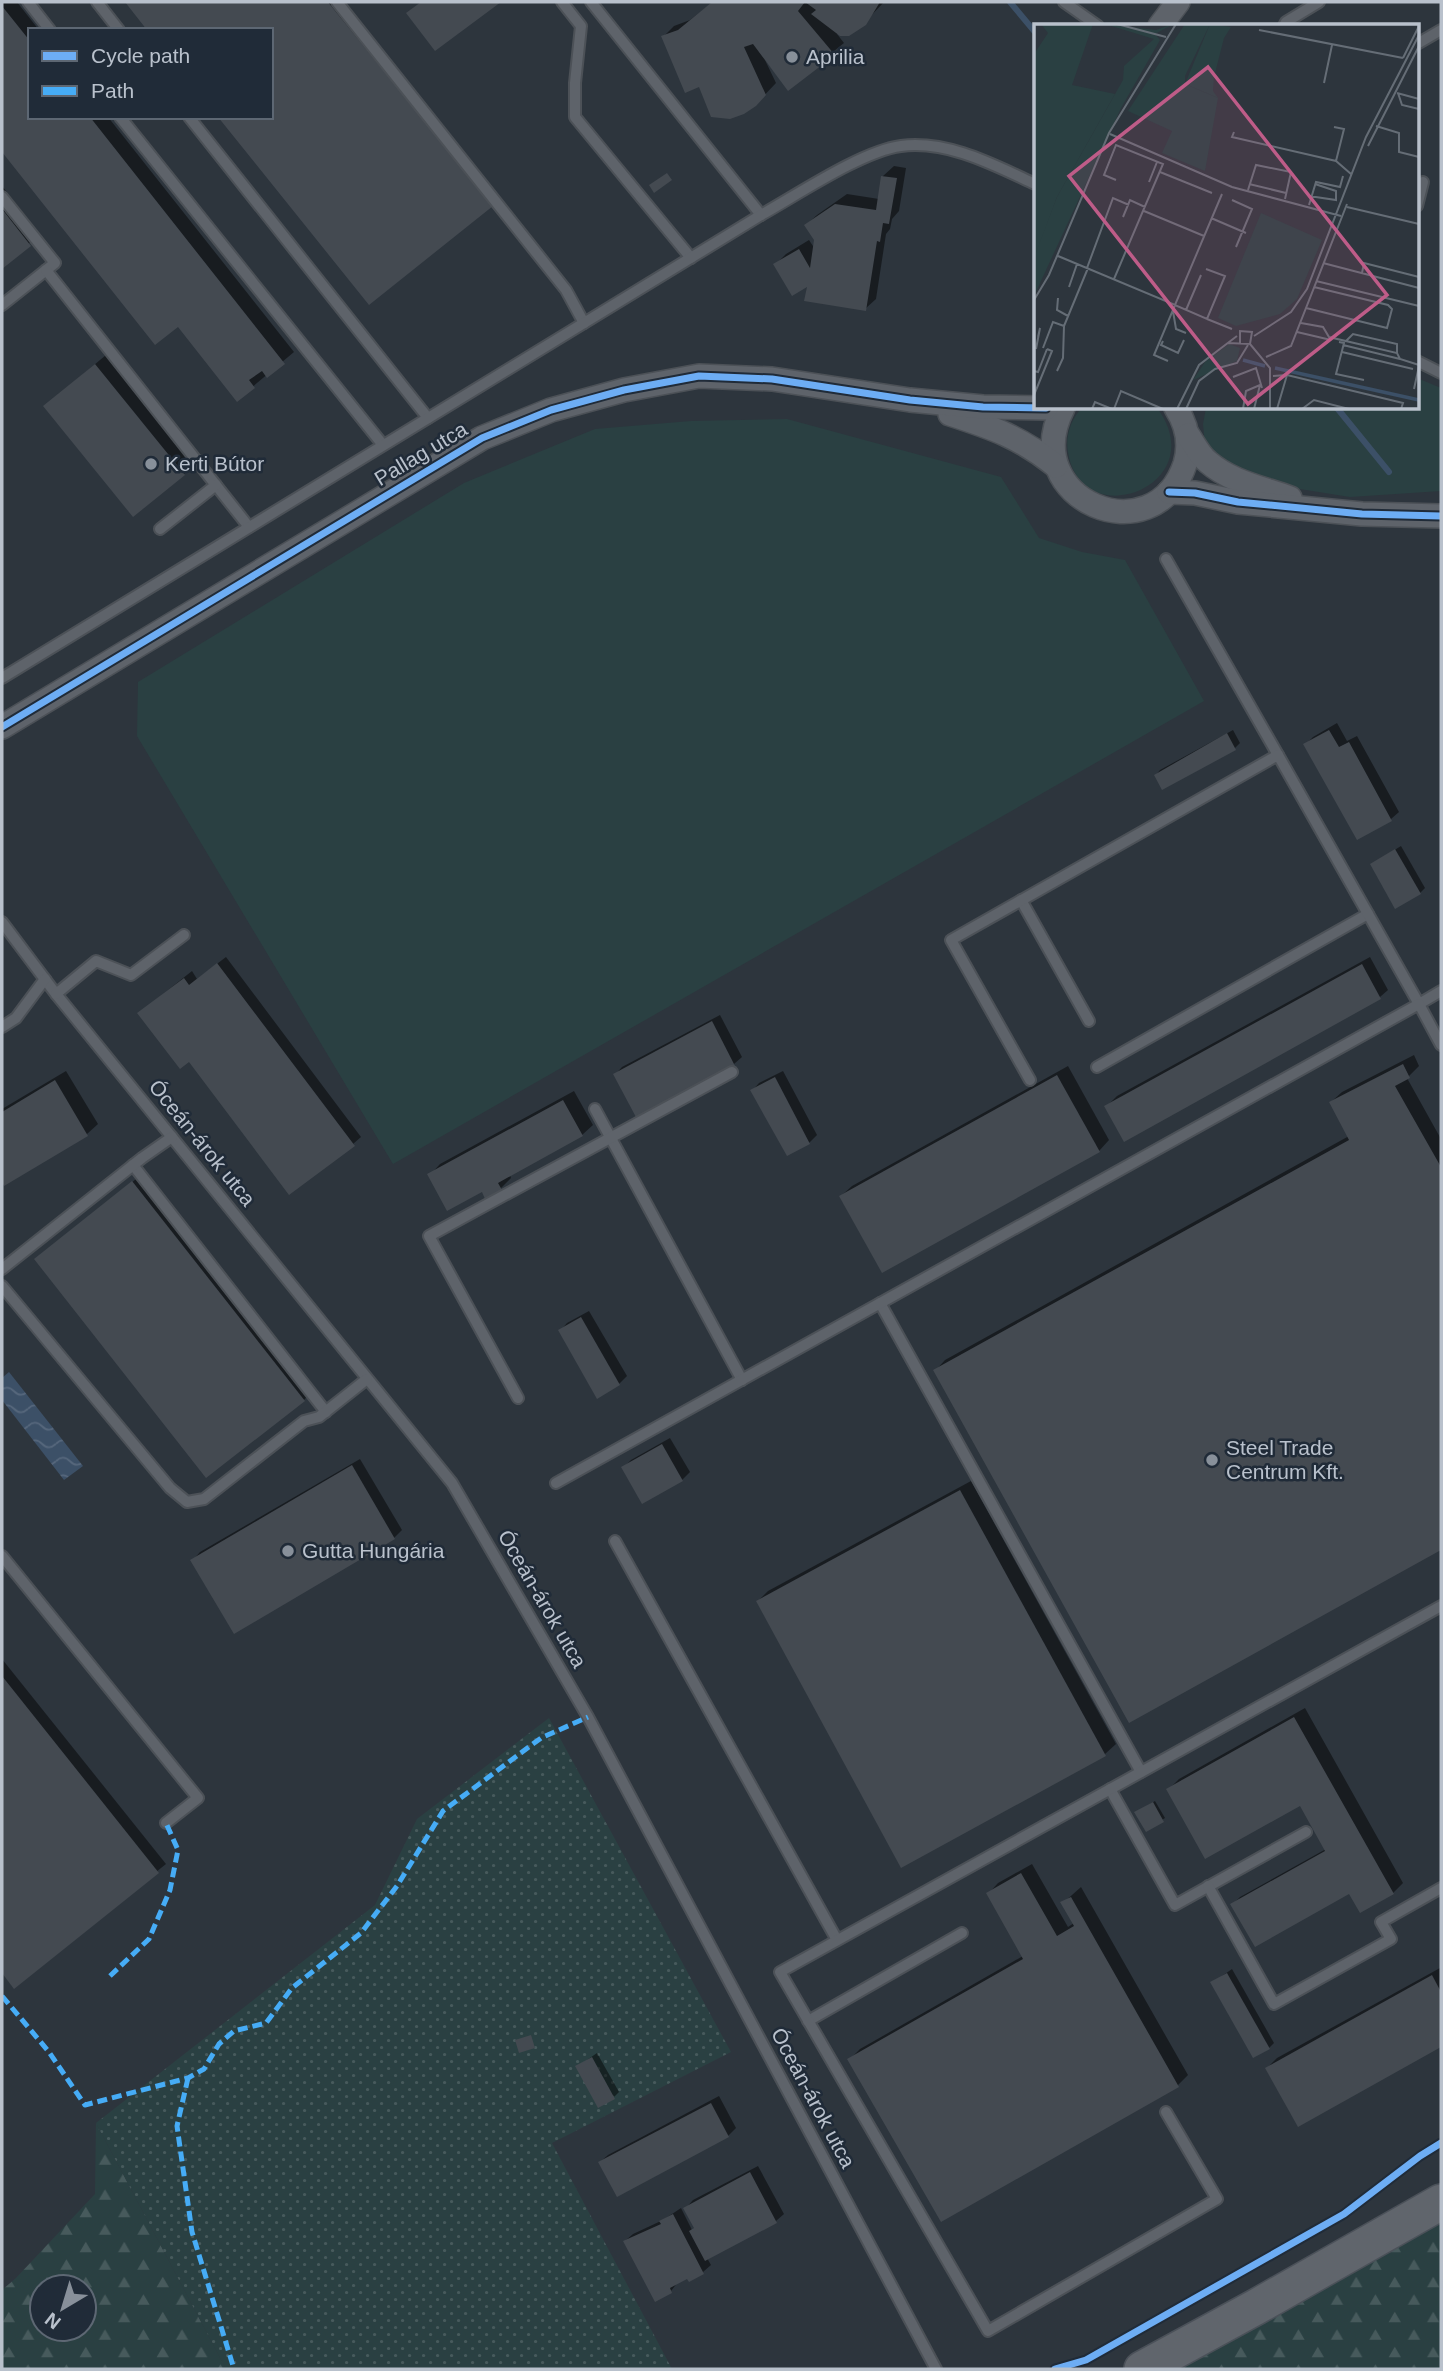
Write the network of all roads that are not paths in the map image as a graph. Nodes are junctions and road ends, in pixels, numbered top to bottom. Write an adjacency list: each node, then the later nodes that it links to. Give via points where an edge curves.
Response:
1 (28, 2): 12 (lane)
2 (97, 2): 13 (lane)
3 (337, 2): 26 (lane, via 566,290)
4 (562, 2): 23 (lane, via 581,26 575,117)
5 (592, 2): 22 (lane)
6 (1064, 2): 9 (lane)
7 (1178, 2): 10 (street)
8 (1319, 2): 11 (lane)
9 (1095, 24)
10 (1162, 24)
11 (1285, 24)
12 (48, 28)
13 (117, 28)
14 (1441, 30): 15 (lane)
15 (1418, 43)
16 (122, 119): 34 (lane)
17 (191, 119): 32 (lane)
18 (1423, 182): 21 (lane)
19 (1034, 184): 22 (lane, Pallag utca, via 980,158 902,146 870,154)
20 (2, 197): 24 (lane, via 55,263)
21 (1418, 202)
22 (761, 215): 23 (lane, Pallag utca)
23 (691, 258): 26 (lane, Pallag utca)
24 (46, 270): 25 (lane); 36 (lane)
25 (2, 305)
26 (584, 323): 32 (lane, Pallag utca)
27 (1418, 362): 28 (lane)
28 (1441, 373)
29 (910, 400): 30 (street); 35 (street, via 1002,431); 44 (street, Pallag utca, via 772,379 699,376 551,410 482,438)
30 (1034, 408)
31 (1062, 410): 35 (street, via 1052,442)
32 (428, 418): 34 (lane, Pallag utca)
33 (1185, 418): 37 (street, via 1187,456); 38 (street, via 1206,461 1219,470)
34 (383, 445): 40 (lane, Pallag utca)
35 (1056, 466): 37 (street, via 1067,486 1084,501 1105,510 1129,512 1151,505)
36 (216, 485): 40 (lane); 41 (lane)
37 (1169, 492): 38 (street)
38 (1326, 511): 39 (street)
39 (1441, 516)
40 (249, 527): 43 (lane, Pallag utca)
41 (160, 529)
42 (1166, 559): 45 (lane)
43 (2, 678)
44 (2, 727)
45 (1278, 755): 46 (lane); 47 (lane)
46 (1021, 900): 54 (lane); 59 (lane, via 951,940)
47 (1368, 915): 53 (lane); 57 (lane)
48 (2, 922): 50 (lane, Óceán-árok utca)
49 (184, 935): 52 (lane, via 131,975 96,961)
50 (45, 979): 52 (lane, Óceán-árok utca); 55 (lane, via 16,1018)
51 (1441, 991): 53 (lane)
52 (56, 994): 61 (lane, Óceán-árok utca)
53 (1419, 1004): 56 (lane); 66 (lane)
54 (1089, 1021)
55 (2, 1027)
56 (1441, 1045)
57 (1097, 1067)
58 (732, 1072): 62 (lane)
59 (1030, 1080)
60 (595, 1109): 62 (lane)
61 (172, 1137): 63 (lane); 67 (lane, Óceán-árok utca)
62 (610, 1138): 68 (lane); 69 (lane, via 429,1236)
63 (132, 1165): 64 (lane); 70 (lane)
64 (2, 1269)
65 (2, 1286): 70 (lane, via 170,1488 187,1502 204,1499 304,1421)
66 (880, 1303): 68 (lane); 75 (lane)
67 (367, 1379): 70 (lane); 86 (lane, Óceán-árok utca, via 452,1483 588,1717)
68 (742, 1380): 71 (lane)
69 (518, 1398)
70 (326, 1412)
71 (556, 1483)
72 (615, 1541): 82 (lane)
73 (2, 1556): 77 (lane, via 198,1798)
74 (1441, 1606): 75 (lane)
75 (1141, 1772): 76 (lane)
76 (1110, 1789): 79 (lane, via 1175,1905); 82 (lane)
77 (166, 1824)
78 (1306, 1832): 79 (lane)
79 (1209, 1886): 80 (lane, via 1274,2004 1391,1939 1381,1922)
80 (1441, 1888)
81 (962, 1933): 83 (lane)
82 (837, 1940): 83 (lane, via 780,1972)
83 (808, 2021): 84 (lane, via 988,2331 1217,2199)
84 (1166, 2112)
85 (1441, 2202): 87 (main road)
86 (936, 2369)
87 (1142, 2369)

